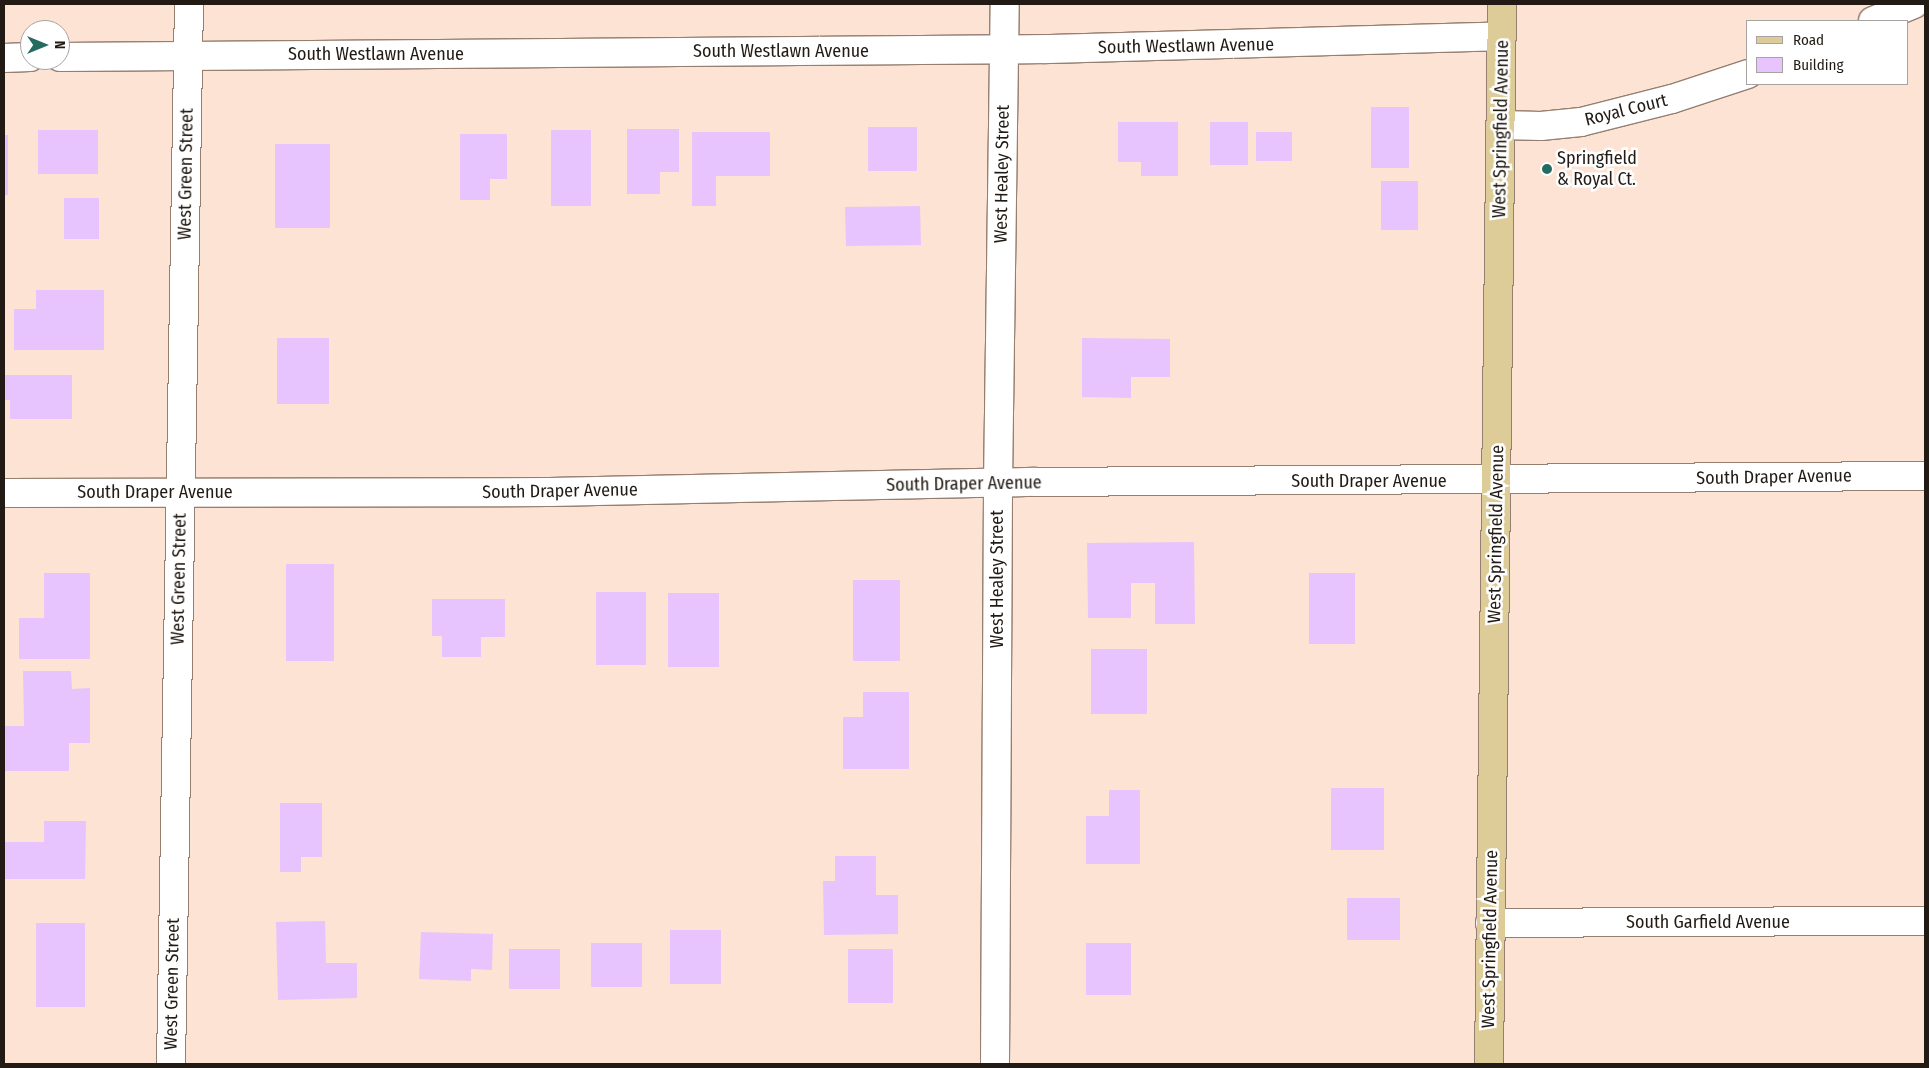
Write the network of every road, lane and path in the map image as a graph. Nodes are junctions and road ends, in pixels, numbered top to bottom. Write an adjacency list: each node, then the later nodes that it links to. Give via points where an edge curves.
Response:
1 (189, 4): 8 (street, West Green Street)
2 (1005, 4): 7 (street, West Healey Street)
3 (1502, 4): 6 (main road, West Springfield Avenue)
4 (1914, 4): 5 (street)
5 (1875, 20)
6 (1502, 36): 7 (street, South Westlawn Avenue); 13 (main road, West Springfield Avenue)
7 (1004, 50): 8 (street, South Westlawn Avenue); 16 (street, West Healey Street)
8 (188, 56): 10 (street, South Westlawn Avenue); 18 (street, West Green Street)
9 (20, 57): 11 (street)
10 (70, 57)
11 (4, 58)
12 (1746, 75): 13 (street, Royal Court, via 1672,99 1581,122)
13 (1501, 125): 15 (main road, West Springfield Avenue)
14 (1925, 476): 15 (street, South Draper Avenue)
15 (1497, 481): 16 (street, South Draper Avenue); 20 (main road, West Springfield Avenue)
16 (998, 484): 18 (street, South Draper Avenue, via 550,492); 22 (street, West Healey Street)
17 (4, 493): 18 (street, South Draper Avenue)
18 (181, 493): 21 (street, West Green Street)
19 (1925, 921): 20 (street, South Garfield Avenue)
20 (1490, 923): 23 (main road, West Springfield Avenue)
21 (171, 1064)
22 (995, 1064)
23 (1489, 1064)

